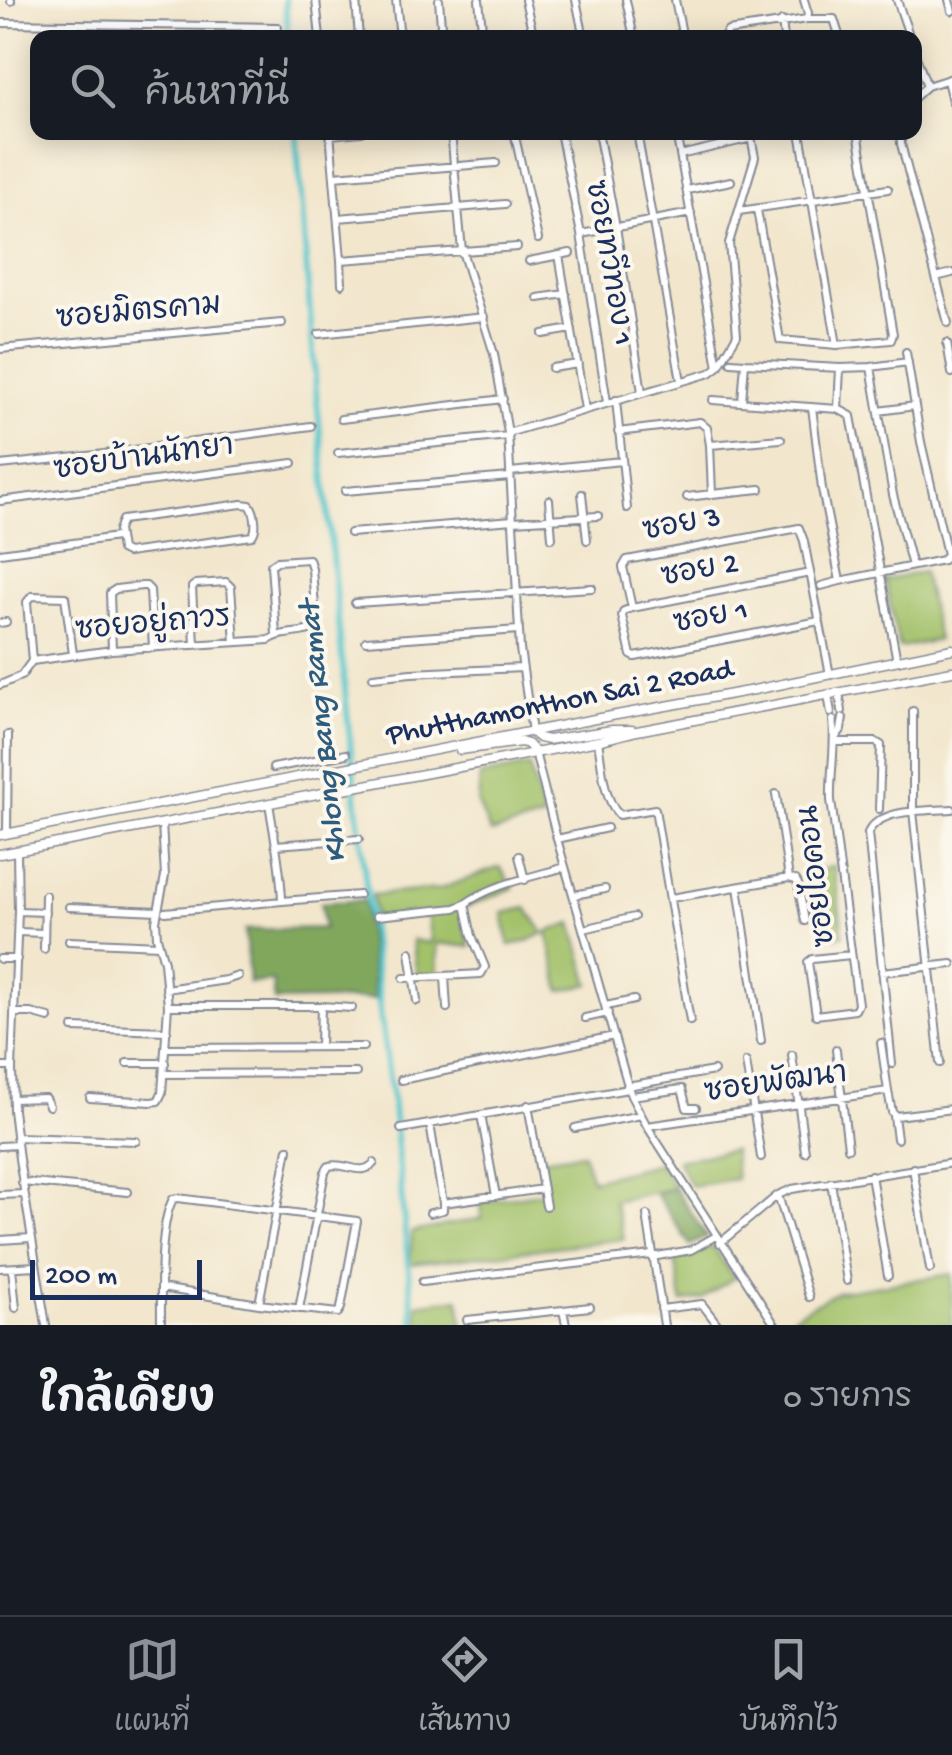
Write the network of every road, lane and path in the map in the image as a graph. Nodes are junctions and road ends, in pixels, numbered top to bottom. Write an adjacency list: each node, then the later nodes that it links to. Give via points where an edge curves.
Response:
1 (316, 0): 18 (street)
2 (356, 0): 19 (street)
3 (396, 0): 20 (street)
4 (439, 0): 21 (street)
5 (479, 0): 22 (street)
6 (525, 0): 23 (street)
7 (576, 0): 24 (street)
8 (626, 0): 25 (street)
9 (674, 0): 26 (street)
10 (804, 0): 14 (street)
11 (897, 0): 30 (street)
12 (949, 0): 13 (street)
13 (952, 11)
14 (807, 19): 15 (street); 29 (street, via 834,19)
15 (782, 22): 27 (street); 28 (street)
16 (0, 23): 17 (street)
17 (278, 27)
18 (319, 30)
19 (359, 30)
20 (399, 30)
21 (441, 30)
22 (482, 30)
23 (532, 30)
24 (582, 30)
25 (632, 30)
26 (681, 30)
27 (734, 30)
28 (783, 30)
29 (837, 30)
30 (907, 30)
31 (922, 72): 33 (street)
32 (949, 79): 33 (street); 35 (street)
33 (927, 86): 34 (street)
34 (922, 91)
35 (952, 101)
36 (331, 140): 51 (street)
37 (452, 140): 50 (street)
38 (516, 140): 66 (street)
39 (562, 140): 65 (street, ซอยทวีทอง 1)
40 (600, 140): 64 (street)
41 (638, 140): 63 (street)
42 (677, 140): 48 (street)
43 (733, 140): 48 (street)
44 (752, 140): 60 (street, via 755,157)
45 (801, 140): 56 (street)
46 (859, 140): 55 (street)
47 (902, 140): 74 (street)
48 (680, 155): 54 (street)
49 (496, 162): 50 (street)
50 (454, 165): 51 (street); 58 (street)
51 (334, 176): 62 (street)
52 (731, 180): 54 (street)
53 (888, 189): 55 (street)
54 (687, 190): 61 (street)
55 (868, 192): 56 (street); 85 (street, via 892,338)
56 (812, 201): 59 (street); 85 (street)
57 (505, 204): 58 (street)
58 (458, 207): 62 (street); 68 (street)
59 (757, 210): 60 (street); 85 (street, via 778,338)
60 (739, 211): 92 (street, via 729,250 736,335)
61 (691, 213): 63 (street); 92 (street)
62 (338, 218): 71 (street)
63 (652, 220): 64 (street); 97 (street)
64 (616, 227): 65 (street); 98 (street)
65 (581, 234): 101 (street, ซอยทวีทอง 1)
66 (538, 239)
67 (516, 247): 68 (street)
68 (462, 250): 71 (street); 78 (street)
69 (570, 253): 70 (street)
70 (559, 255): 72 (street); 76 (street)
71 (340, 260): 75 (street)
72 (529, 262)
73 (952, 273): 74 (street)
74 (936, 277): 80 (street)
75 (342, 284)
76 (566, 294): 77 (street); 81 (street)
77 (538, 298)
78 (484, 317): 82 (street); 99 (street)
79 (282, 323): 86 (street, ซอยมิตรคาม)
80 (948, 323)
81 (572, 329): 83 (street); 91 (street)
82 (319, 334)
83 (543, 334)
84 (947, 343): 96 (street)
85 (837, 346)
86 (0, 350)
87 (906, 352): 89 (street)
88 (731, 362): 90 (street)
89 (908, 362): 93 (street); 103 (street)
90 (746, 363): 95 (street); 102 (street)
91 (578, 364): 94 (street); 105 (street)
92 (718, 367): 97 (street)
93 (871, 367): 95 (street); 107 (street)
94 (552, 368)
95 (840, 368): 106 (street)
96 (952, 374)
97 (681, 381): 98 (street)
98 (642, 392): 101 (street)
99 (504, 399): 108 (street); 111 (street)
100 (713, 400): 102 (street)
101 (611, 401): 105 (street); 110 (street, ซอยทวีทอง 1)
102 (742, 401): 104 (street)
103 (915, 406): 107 (street); 136 (street, via 947,554)
104 (812, 407): 106 (street); 139 (street)
105 (586, 409): 111 (street)
106 (838, 409): 137 (street, via 853,422)
107 (879, 412): 136 (street)
108 (341, 418)
109 (311, 426): 117 (street)
110 (618, 432): 113 (street, via 700,422); 115 (street, ซอยทวีทอง 1)
111 (509, 434): 114 (street); 118 (street)
112 (781, 439): 113 (street)
113 (710, 445): 122 (street)
114 (338, 454)
115 (622, 461): 118 (street); 126 (street, ซอยทวีทอง 1)
116 (293, 463): 125 (street, ซอยบ้านนัทยา)
117 (0, 465)
118 (510, 475): 120 (street); 130 (street)
119 (760, 488): 122 (street)
120 (345, 491)
121 (582, 494): 127 (street)
122 (712, 494): 123 (street)
123 (687, 497)
124 (549, 500): 129 (street)
125 (0, 502)
126 (627, 508)
127 (584, 516): 128 (street); 129 (street); 134 (street)
128 (598, 516)
129 (550, 518): 130 (street); 133 (street)
130 (512, 520): 131 (street); 142 (street)
131 (350, 533)
132 (118, 537): 132 (street, via 128,553 252,536 256,530 253,509 242,504 122,520); 135 (street)
133 (552, 538)
134 (587, 540)
135 (0, 553)
136 (912, 566): 137 (street)
137 (879, 573): 139 (street); 156 (street)
138 (810, 574): 144 (street, ซอย 2); 144 (street, ซอย 3, via 802,531 795,527 627,560); 145 (street)
139 (840, 581): 140 (street)
140 (821, 586)
141 (592, 588): 142 (street)
142 (516, 593): 143 (street); 146 (street)
143 (356, 603)
144 (632, 608): 148 (street, ซอย 2, via 622,614)
145 (819, 622): 148 (street, ซอย 1, via 635,657); 160 (street)
146 (519, 630): 149 (street); 158 (street)
147 (276, 634): 147 (street, ซอยอยู่ถาวร, via 270,565 305,558 316,628); 150 (street, ซอยอยู่ถาวร)
148 (626, 636)
149 (366, 641)
150 (235, 642): 151 (street, ซอยอยู่ถาวร); 151 (street, via 230,584 196,584)
151 (195, 645): 152 (street, ซอยอยู่ถาวร)
152 (153, 648): 154 (street, ซอยอยู่ถาวร); 154 (street, via 150,590 142,586 110,592)
153 (952, 648): 156 (main road, Phutthamonthon Sai 2 Road)
154 (112, 650): 155 (street, ซอยอยู่ถาวร)
155 (72, 654): 157 (street, ซอยอยู่ถาวร); 157 (street, via 66,597 30,597)
156 (897, 660): 160 (main road, Phutthamonthon Sai 2 Road)
157 (32, 661): 162 (street, ซอยอยู่ถาวร, via 21,676)
158 (522, 668): 161 (street); 169 (street)
159 (952, 672): 164 (main road, Phutthamonthon Sai 2 Road)
160 (830, 675): 163 (main road, Phutthamonthon Sai 2 Road)
161 (373, 677)
162 (0, 685)
163 (754, 690): 166 (main road, via 746,702); 169 (main road, Phutthamonthon Sai 2 Road)
164 (839, 693): 165 (main road, Phutthamonthon Sai 2 Road); 171 (street, ซอยไอคอน, via 843,714)
165 (828, 695): 166 (main road, Phutthamonthon Sai 2 Road); 171 (street, ซอยไอคอน)
166 (760, 709): 168 (main road, Phutthamonthon Sai 2 Road)
167 (914, 711): 185 (street)
168 (637, 731): 169 (main road, via 548,740); 172 (main road, Phutthamonthon Sai 2 Road)
169 (532, 732): 173 (main road, Phutthamonthon Sai 2 Road)
170 (8, 735): 190 (street)
171 (835, 740): 183 (street, via 881,745); 223 (street, ซอยไอคอน, via 831,800)
172 (598, 741): 174 (main road, Phutthamonthon Sai 2 Road); 206 (street, via 616,812 655,810)
173 (436, 750): 174 (main road, via 521,742); 178 (main road, Phutthamonthon Sai 2 Road)
174 (535, 752): 181 (main road, Phutthamonthon Sai 2 Road); 193 (street)
175 (346, 754): 176 (street)
176 (306, 762): 177 (street); 178 (street)
177 (274, 768)
178 (309, 775): 179 (main road, Phutthamonthon Sai 2 Road)
179 (292, 778): 181 (main road, via 304,787); 186 (main road, Phutthamonthon Sai 2 Road)
180 (776, 794): 199 (street)
181 (294, 797): 182 (main road, Phutthamonthon Sai 2 Road)
182 (269, 802): 187 (main road, Phutthamonthon Sai 2 Road); 194 (street)
183 (879, 809)
184 (952, 809): 185 (street)
185 (914, 812): 227 (street); 228 (street, via 876,820 868,833)
186 (88, 818): 189 (main road, Phutthamonthon Sai 2 Road); 191 (main road, via 78,830)
187 (162, 823): 191 (main road, Phutthamonthon Sai 2 Road); 211 (street)
188 (607, 828): 193 (street)
189 (18, 832): 190 (main road, Phutthamonthon Sai 2 Road); 195 (main road)
190 (4, 835)
191 (93, 837): 195 (main road, Phutthamonthon Sai 2 Road)
192 (359, 839): 194 (street)
193 (557, 839): 198 (street)
194 (275, 845): 207 (street)
195 (17, 852): 196 (main road, Phutthamonthon Sai 2 Road); 210 (street)
196 (0, 854)
197 (519, 856): 200 (street)
198 (565, 867): 200 (street); 205 (street)
199 (789, 878): 201 (street); 215 (street, via 796,880)
200 (525, 880): 208 (street)
201 (738, 887): 206 (street); 248 (street)
202 (605, 889): 205 (street)
203 (46, 894): 212 (street)
204 (359, 895): 207 (street)
205 (574, 895): 216 (street)
206 (670, 898): 244 (street)
207 (282, 901): 211 (street)
208 (465, 904): 213 (street); 230 (street, via 484,971)
209 (69, 907): 211 (street)
210 (18, 911): 212 (street); 217 (street)
211 (161, 911): 220 (street)
212 (44, 912): 218 (street)
213 (377, 916)
214 (634, 917): 216 (street)
215 (805, 921)
216 (584, 930): 240 (street)
217 (18, 932): 218 (street); 225 (street)
218 (44, 933): 221 (street)
219 (69, 941): 220 (street)
220 (159, 945): 233 (street)
221 (44, 950)
222 (410, 952): 232 (street)
223 (851, 954): 223 (street, ซอยไอคอน, via 857,1008 816,1015 808,965)
224 (0, 958): 225 (street)
225 (16, 959): 241 (street)
226 (952, 964): 227 (street)
227 (930, 967): 228 (street); 258 (street)
228 (882, 972): 259 (street)
229 (238, 976): 233 (street)
230 (445, 977): 232 (street); 239 (street)
231 (404, 978): 232 (street)
232 (416, 978): 235 (street)
233 (166, 989): 236 (street)
234 (634, 1000): 240 (street)
235 (417, 1001)
236 (168, 1006): 237 (street); 246 (street)
237 (321, 1006): 238 (street); 250 (street)
238 (352, 1008)
239 (447, 1008)
240 (607, 1010): 243 (street); 247 (street)
241 (14, 1013): 242 (street); 261 (street)
242 (48, 1018)
243 (586, 1018)
244 (690, 1021)
245 (73, 1028): 246 (street)
246 (167, 1031): 252 (street)
247 (614, 1036): 265 (street); 266 (street)
248 (761, 1041)
249 (881, 1043): 267 (street)
250 (320, 1046): 251 (street); 252 (street)
251 (363, 1047)
252 (166, 1048): 257 (street)
253 (836, 1050): 269 (street)
254 (792, 1055): 271 (street)
255 (746, 1062): 276 (street)
256 (127, 1063): 257 (street)
257 (164, 1063): 263 (street)
258 (940, 1063)
259 (892, 1064)
260 (0, 1067): 261 (street)
261 (12, 1067): 270 (street)
262 (714, 1071): 266 (street)
263 (164, 1074): 264 (street); 268 (street, via 158,1101)
264 (356, 1074)
265 (401, 1080)
266 (629, 1090): 272 (street); 274 (street, via 682,1089 687,1108); 278 (street)
267 (888, 1091): 269 (street, ซอยพัฒนา); 279 (street, ซอยพัฒนา)
268 (90, 1098)
269 (843, 1098): 271 (street, ซอยพัฒนา); 289 (street)
270 (13, 1099): 273 (street, via 45,1098); 285 (street)
271 (799, 1104): 276 (street, ซอยพัฒนา); 290 (street)
272 (528, 1105): 277 (street); 298 (street)
273 (49, 1106)
274 (696, 1108)
275 (952, 1108): 279 (street)
276 (753, 1111): 281 (street, ซอยพัฒนา); 291 (street)
277 (481, 1115): 280 (street); 303 (street)
278 (641, 1115): 281 (street); 282 (street)
279 (894, 1115): 284 (street, ซอยพัฒนา)
280 (430, 1124): 283 (street); 304 (street)
281 (647, 1126): 312 (street)
282 (576, 1128)
283 (401, 1129)
284 (897, 1139)
285 (16, 1141): 286 (street); 287 (street); 296 (street)
286 (136, 1141)
287 (0, 1146)
288 (288, 1148): 306 (street)
289 (848, 1148)
290 (805, 1152)
291 (761, 1157)
292 (952, 1163): 294 (street)
293 (374, 1164): 309 (street, via 364,1171 329,1166)
294 (913, 1168): 295 (street); 317 (street)
295 (871, 1175): 297 (street); 318 (street)
296 (22, 1182): 299 (street); 300 (street)
297 (831, 1182): 302 (street); 319 (street)
298 (543, 1188): 303 (street); 305 (street)
299 (128, 1192)
300 (24, 1194): 301 (street); 310 (street)
301 (0, 1195)
302 (778, 1195): 312 (street); 322 (street)
303 (496, 1196): 304 (street)
304 (443, 1203): 307 (street, via 444,1210)
305 (546, 1206)
306 (276, 1211): 309 (street); 321 (street, via 173,1199); 323 (street)
307 (430, 1212)
308 (646, 1215): 313 (street)
309 (317, 1216): 326 (street); 326 (street, via 357,1221 341,1308)
310 (31, 1238): 311 (street); 314 (street)
311 (0, 1240)
312 (718, 1240): 313 (street); 335 (street)
313 (652, 1256): 320 (street); 327 (street)
314 (36, 1266): 316 (street); 330 (street)
315 (0, 1268): 316 (street)
316 (12, 1268): 324 (street)
317 (930, 1269)
318 (888, 1276)
319 (848, 1281)
320 (422, 1282)
321 (162, 1288): 323 (street); 331 (street)
322 (809, 1298)
323 (259, 1304): 326 (street)
324 (16, 1308)
325 (590, 1308): 328 (street)
326 (299, 1309)
327 (661, 1309): 333 (street); 334 (street, via 702,1304)
328 (564, 1310): 329 (street); 332 (street)
329 (466, 1320)
330 (46, 1325)
331 (160, 1325)
332 (566, 1325)
333 (664, 1325)
334 (718, 1325)
335 (774, 1325)

